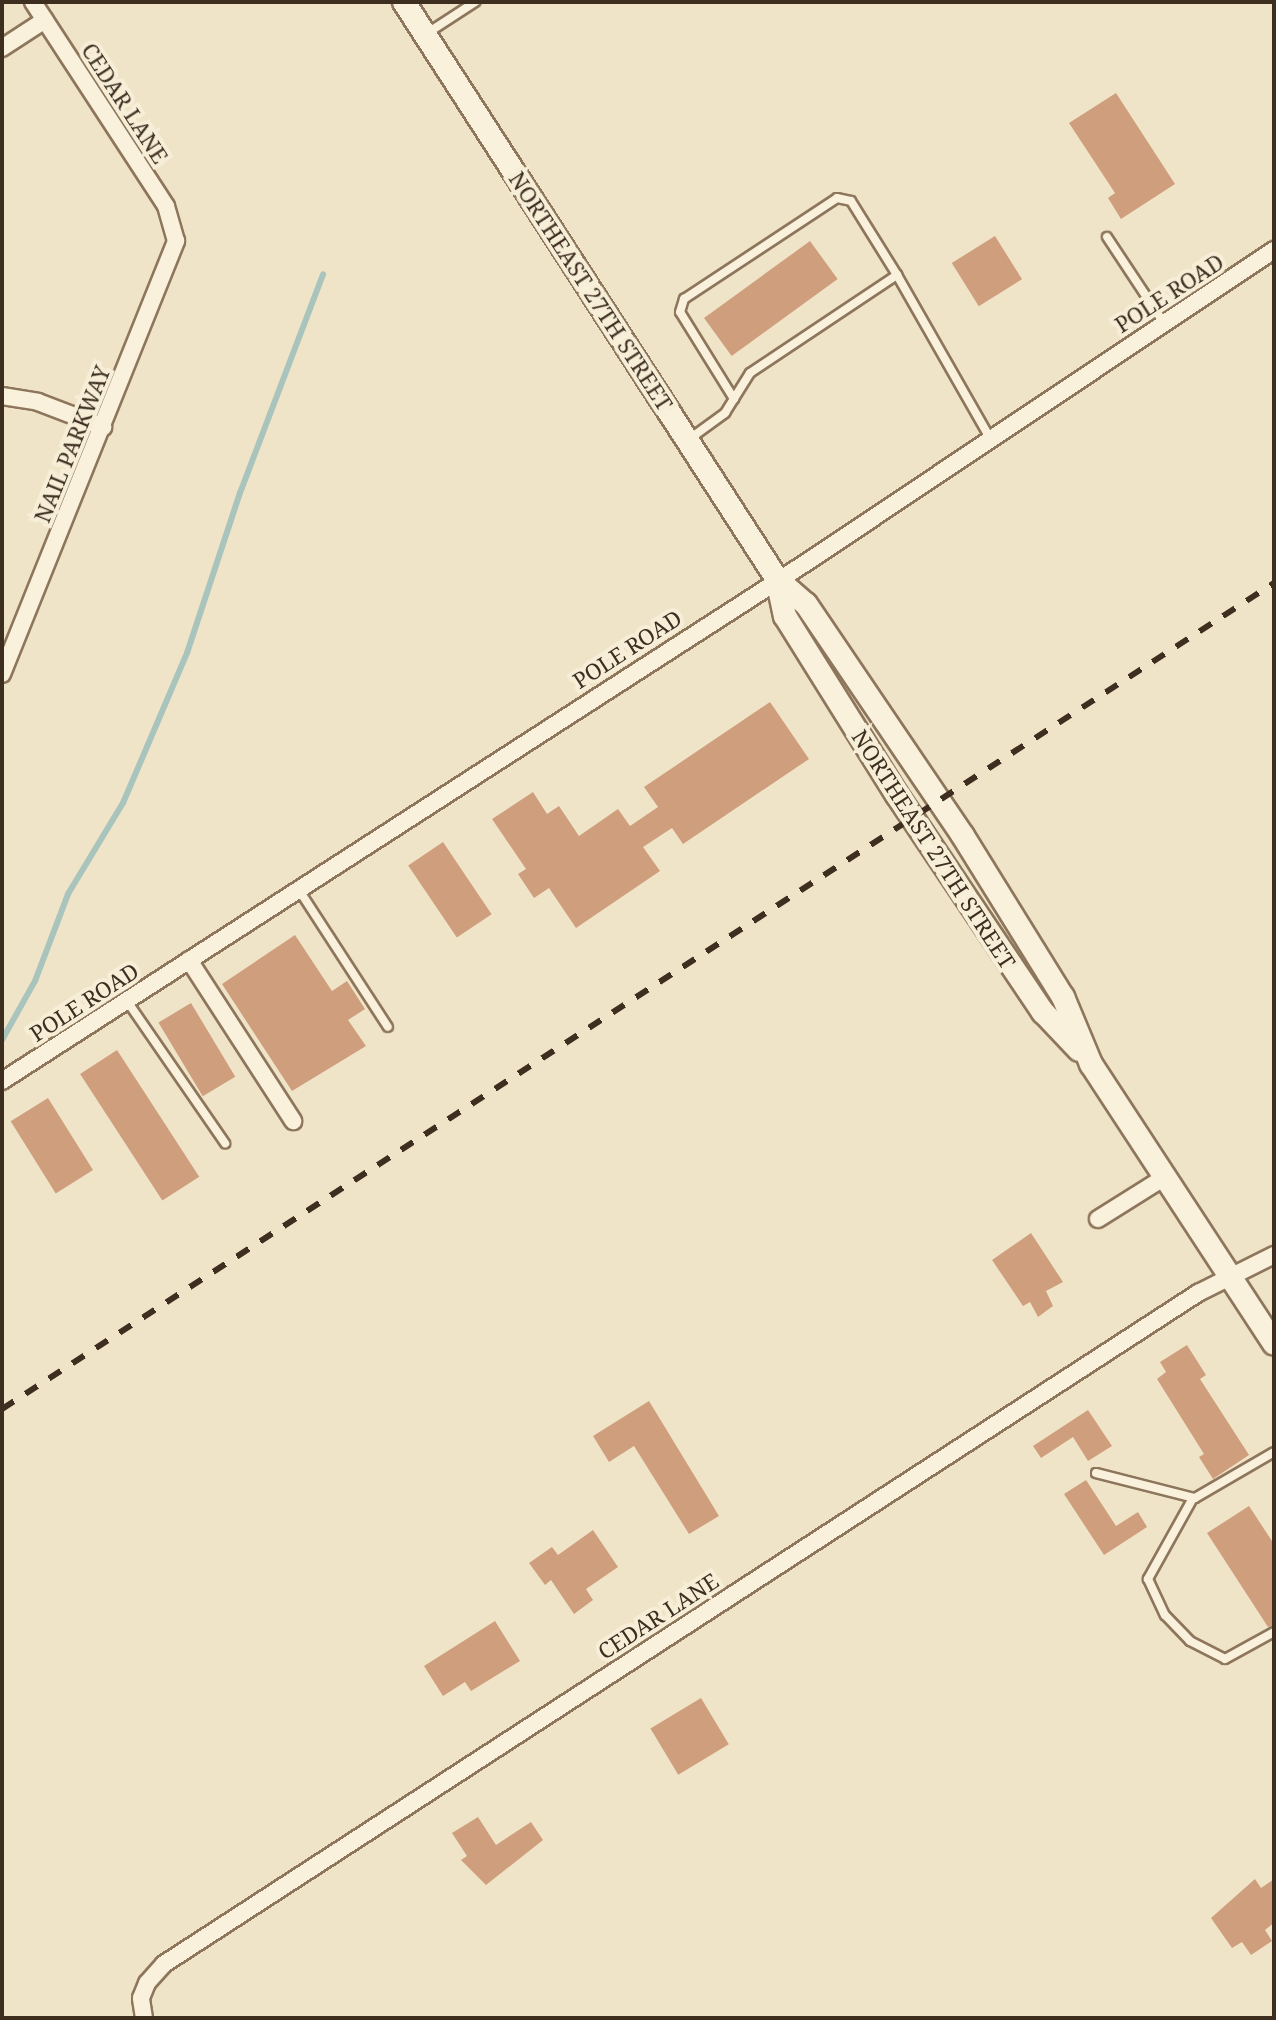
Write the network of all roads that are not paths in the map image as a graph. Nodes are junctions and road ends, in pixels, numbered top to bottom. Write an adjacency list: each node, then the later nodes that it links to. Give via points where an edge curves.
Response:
1 (33, 2): 4 (street, CEDAR LANE)
2 (404, 2): 5 (main road, NORTHEAST 27TH STREET)
3 (475, 2): 5 (lane)
4 (45, 20): 6 (street); 7 (street, CEDAR LANE, via 166,206)
5 (425, 35): 16 (main road, NORTHEAST 27TH STREET)
6 (2, 48)
7 (175, 230): 14 (street, NAIL PARKWAY, via 171,263)
8 (1107, 237): 11 (lane)
9 (1274, 250): 11 (street, POLE ROAD)
10 (897, 275): 13 (lane, via 750,373); 13 (lane, via 851,201 837,198 684,299 680,312); 15 (lane)
11 (1164, 323): 15 (street, POLE ROAD)
12 (2, 396): 14 (street, via 38,402)
13 (734, 399): 16 (lane, via 725,413)
14 (103, 427): 18 (street, NAIL PARKWAY)
15 (990, 438): 17 (street, POLE ROAD)
16 (687, 440): 17 (main road, NORTHEAST 27TH STREET)
17 (777, 579): 19 (street, POLE ROAD); 23 (main road, NORTHEAST 27TH STREET, via 806,604 955,824 1063,997); 23 (main road, NORTHEAST 27TH STREET, via 785,616 904,807 1043,1012)
18 (2, 674)
19 (299, 889): 20 (street, POLE ROAD); 22 (lane)
20 (189, 960): 21 (street, POLE ROAD); 25 (street)
21 (127, 1000): 24 (street, POLE ROAD); 26 (lane)
22 (388, 1027)
23 (1091, 1064): 27 (main road, NORTHEAST 27TH STREET)
24 (2, 1081)
25 (293, 1121)
26 (225, 1143)
27 (1165, 1177): 28 (street); 30 (main road, NORTHEAST 27TH STREET)
28 (1098, 1219)
29 (1274, 1255): 30 (street, CEDAR LANE)
30 (1231, 1278): 31 (main road, NORTHEAST 27TH STREET); 36 (street, CEDAR LANE, via 1184,1301 164,1964 141,1998)
31 (1274, 1344)
32 (1274, 1452): 34 (lane)
33 (1096, 1473): 34 (lane)
34 (1193, 1498): 35 (lane, via 1148,1579 1165,1615 1190,1641 1225,1659)
35 (1274, 1632)
36 (144, 2018)

